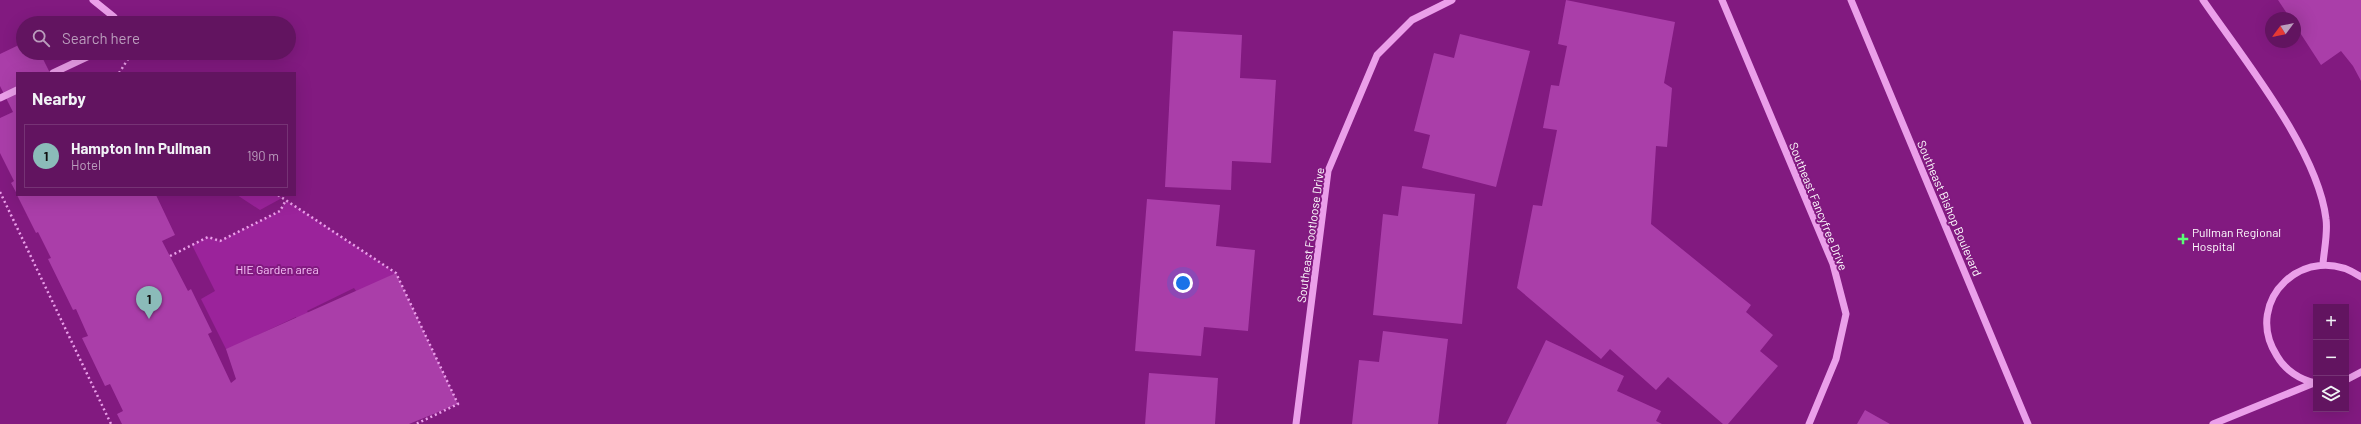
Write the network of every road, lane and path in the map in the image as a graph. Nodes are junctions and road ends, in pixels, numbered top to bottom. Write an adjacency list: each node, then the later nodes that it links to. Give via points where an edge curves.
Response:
1 (93, 0): 6 (street)
2 (1452, 0): 25 (street, Southeast Footloose Drive, via 1412,20 1377,55 1328,171)
3 (1722, 0): 26 (street, Southeast Fancyfree Drive, via 1833,264 1846,314 1836,359)
4 (1851, 0): 27 (street, Southeast Bishop Boulevard)
5 (2203, 0): 17 (street, via 2272,101 2317,181 2326,219)
6 (113, 16)
7 (81, 60): 9 (street)
8 (127, 60): 10 (path)
9 (55, 72)
10 (120, 72)
11 (16, 90): 12 (street)
12 (0, 98)
13 (0, 192): 23 (path)
14 (280, 196): 15 (path)
15 (286, 200): 16 (path, via 280,211 220,241 208,237); 24 (path, via 396,273 458,404)
16 (170, 256)
17 (2323, 264): 18 (street, via 2338,266); 21 (street, via 2304,268 2288,278 2275,292 2267,310 2266,329 2271,348 2281,364 2296,376)
18 (2361, 276)
19 (2361, 372): 20 (street)
20 (2349, 378)
21 (2313, 382)
22 (2313, 384): 28 (street)
23 (111, 424)
24 (416, 424)
25 (1296, 424)
26 (1809, 424)
27 (2028, 424)
28 (2213, 424)

